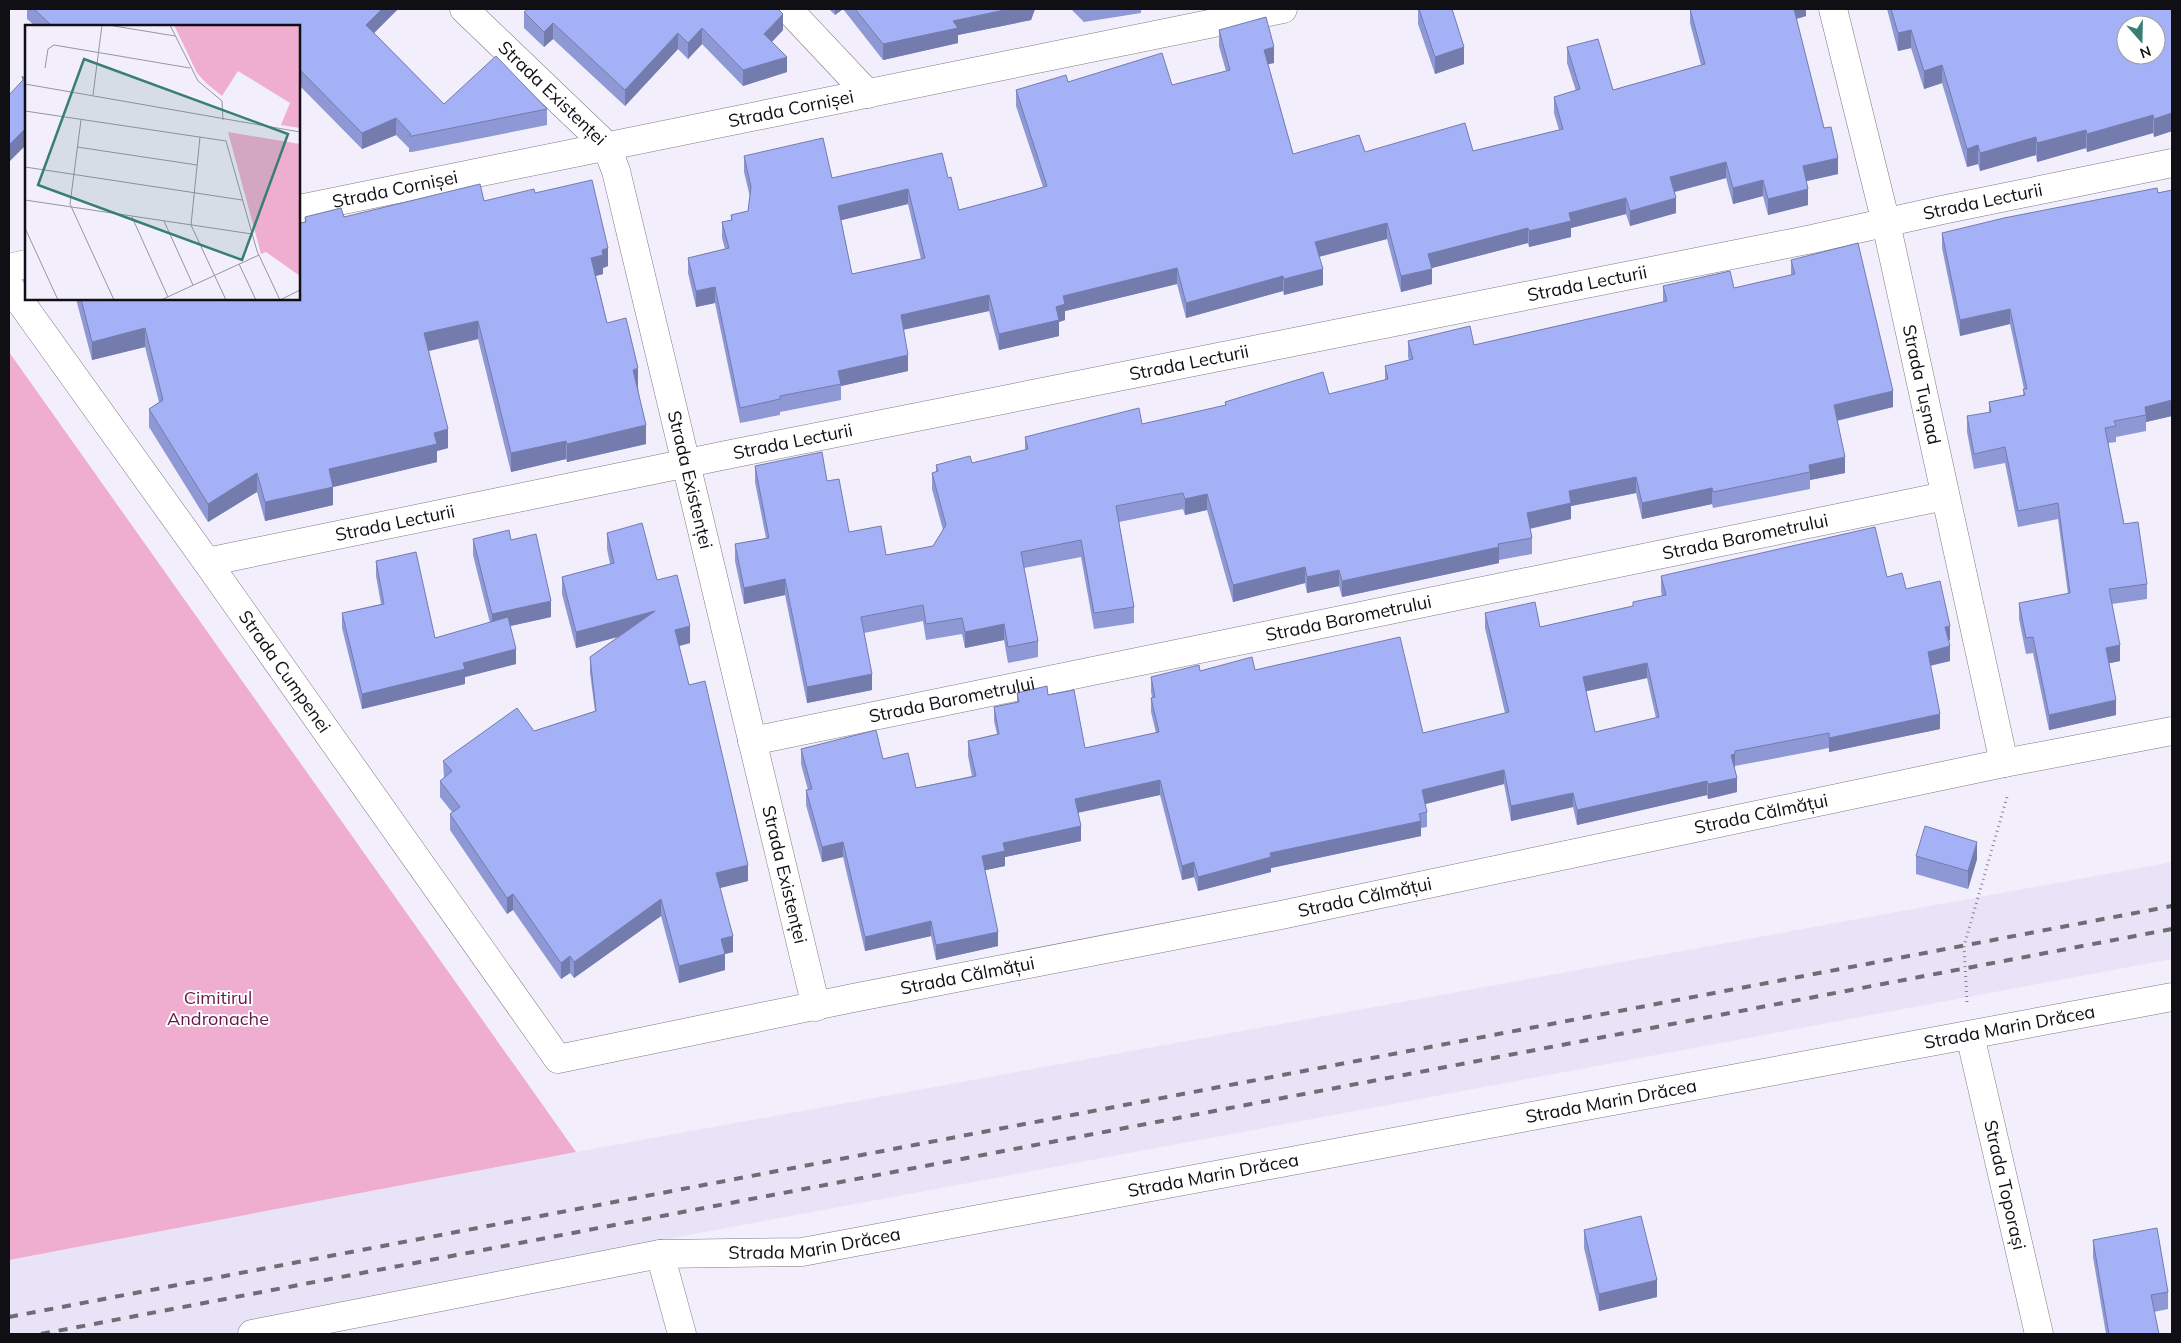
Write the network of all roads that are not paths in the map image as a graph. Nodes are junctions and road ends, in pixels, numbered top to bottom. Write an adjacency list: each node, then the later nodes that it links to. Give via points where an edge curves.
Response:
1 (464, 9): 7 (street, Strada Existenței)
2 (788, 9): 6 (street)
3 (1283, 9): 5 (street, Strada Cornișei)
4 (1833, 9): 10 (street, Strada Tușnad)
5 (1180, 18): 6 (street, Strada Cornișei)
6 (868, 94): 7 (street, Strada Cornișei)
7 (606, 145): 9 (street, Strada Cornișei); 14 (street, Strada Existenței, via 616,171)
8 (2172, 164): 10 (street, Strada Lecturii)
9 (300, 208)
10 (1886, 223): 14 (street, Strada Lecturii); 15 (street, Strada Tușnad)
11 (25, 264): 12 (street)
12 (9, 268)
13 (9, 286): 16 (street, Strada Cumpenei)
14 (686, 463): 16 (street, Strada Lecturii); 18 (street, Strada Existenței)
15 (1945, 496): 18 (street, Strada Barometrului); 19 (street, Strada Tușnad)
16 (207, 562): 23 (street, Strada Cumpenei)
17 (2172, 731): 19 (street, Strada Călmățui)
18 (752, 741): 21 (street, Strada Existenței)
19 (2004, 764): 21 (street, Strada Călmățui, via 1281,915)
20 (2172, 997): 22 (street, Strada Marin Drăcea)
21 (816, 1007): 23 (street, Strada Călmățui)
22 (1970, 1035): 24 (street, Strada Marin Drăcea, via 802,1252); 27 (street, Strada Toporași)
23 (558, 1059)
24 (660, 1254): 25 (street, Strada Marin Drăcea); 26 (street)
25 (252, 1334)
26 (682, 1334)
27 (2039, 1334)

